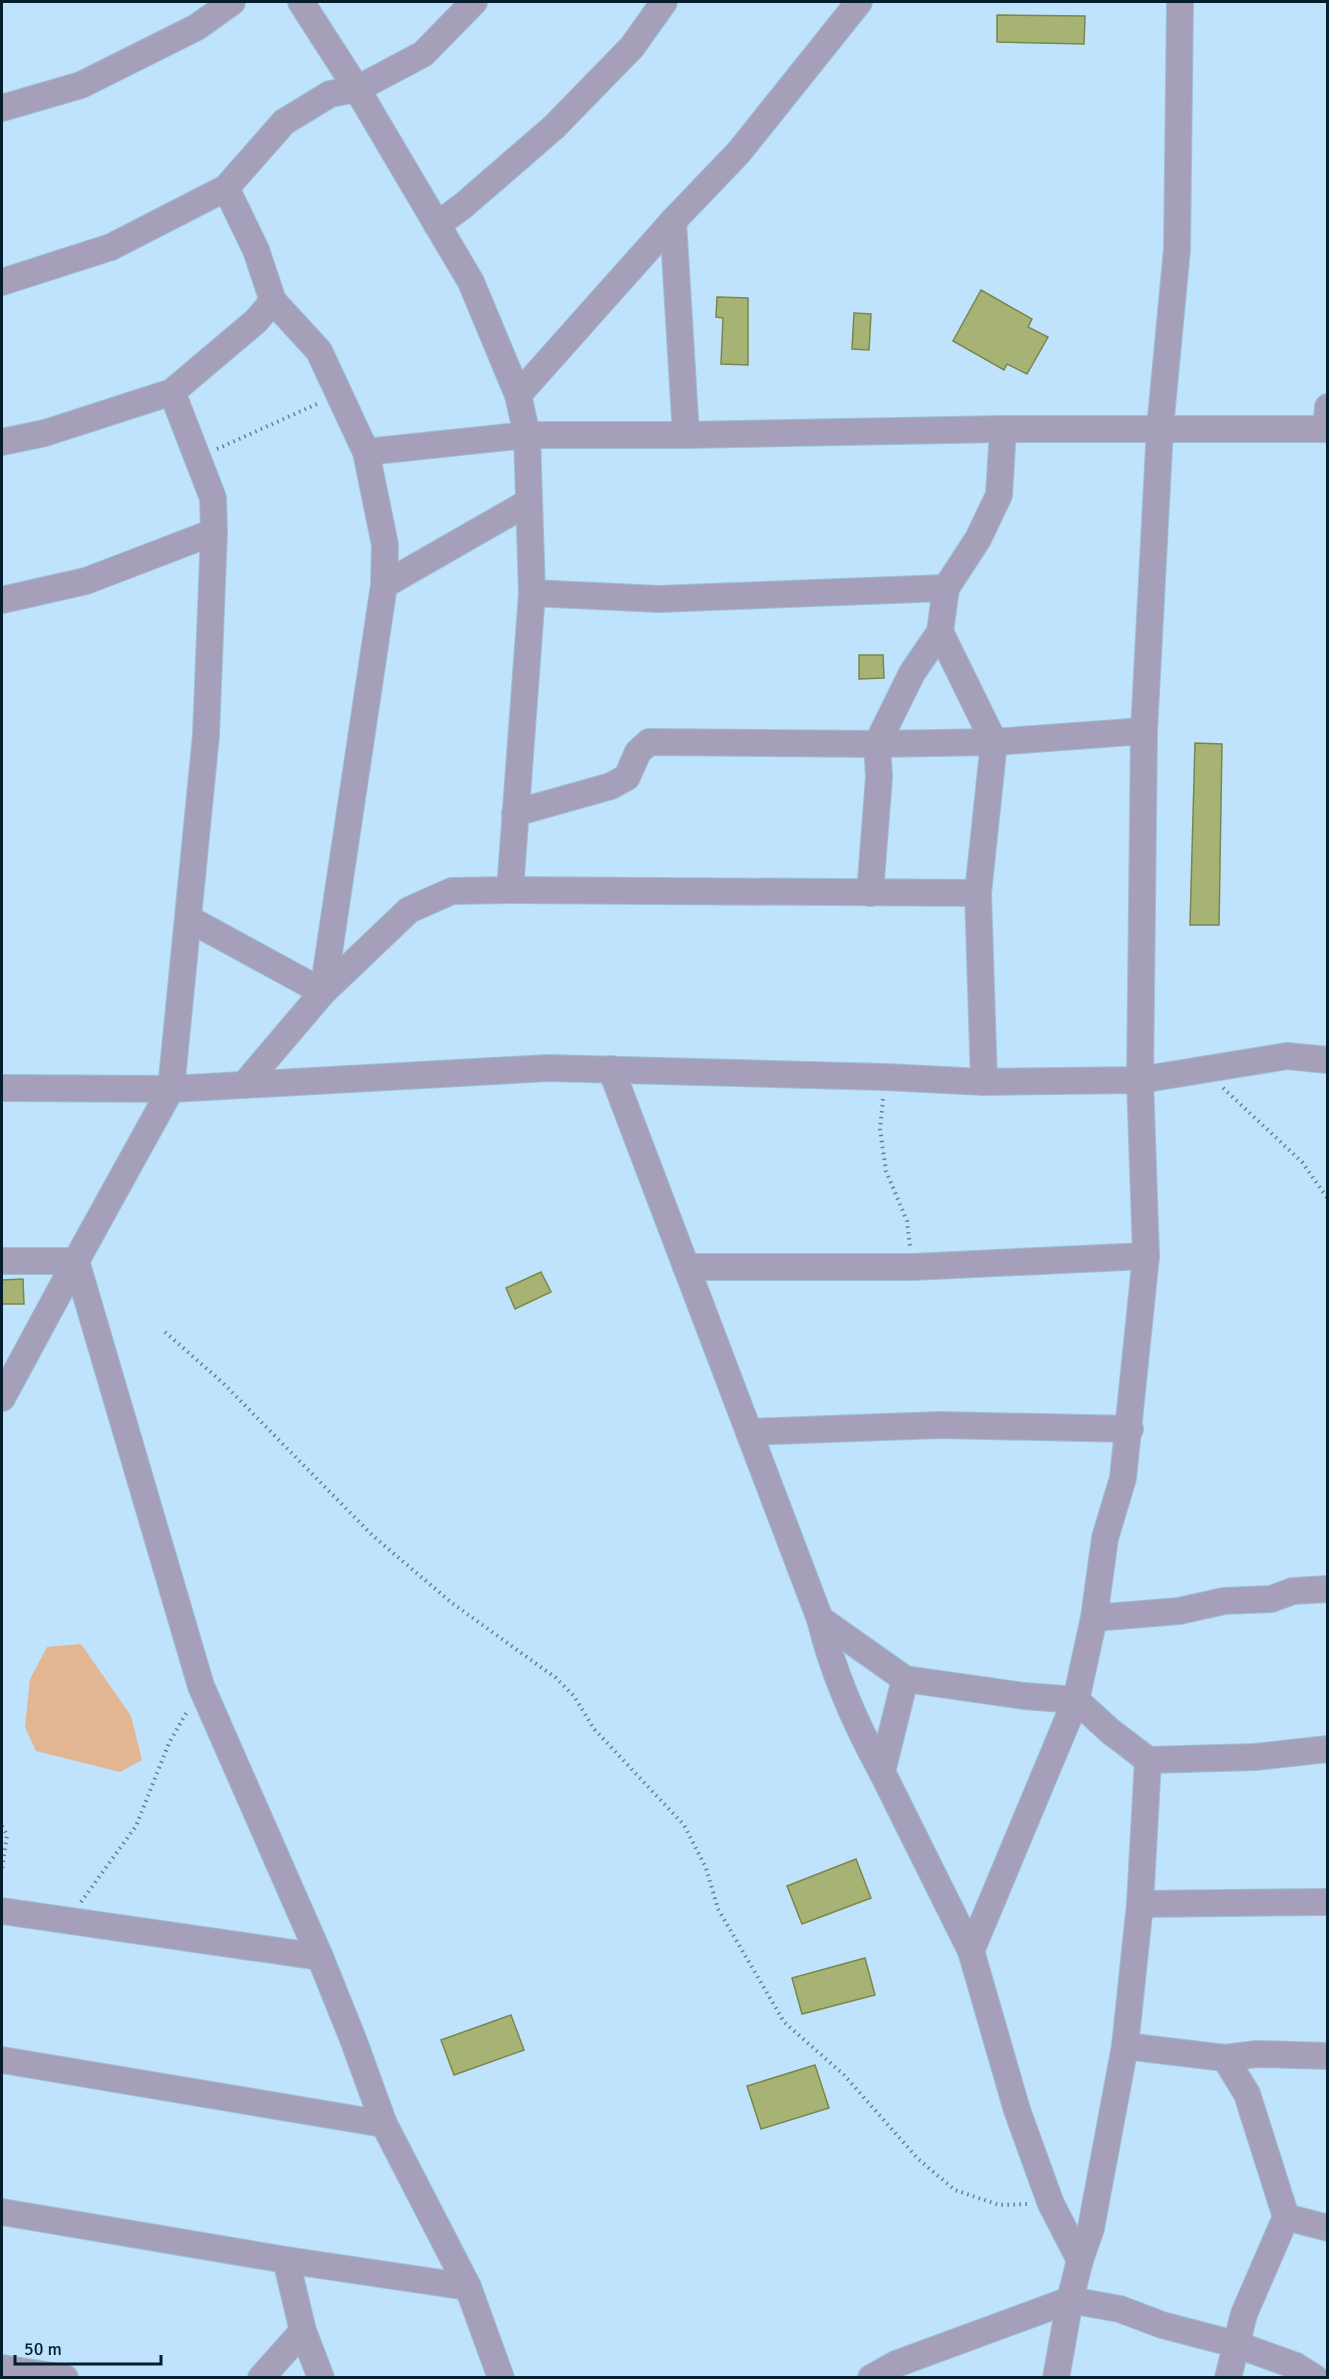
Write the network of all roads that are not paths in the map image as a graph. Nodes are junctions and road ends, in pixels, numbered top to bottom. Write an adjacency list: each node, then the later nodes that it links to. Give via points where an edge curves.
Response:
1 (232, 2): 8 (street, via 197,27 81,85)
2 (301, 2): 7 (street)
3 (474, 2): 7 (street, via 423,54)
4 (664, 2): 11 (street, via 632,47 554,127)
5 (859, 2): 10 (street, via 739,152)
6 (1180, 2): 17 (street, via 1177,249)
7 (357, 89): 9 (street, via 330,94 284,122); 11 (street)
8 (2, 108)
9 (226, 188): 12 (street, via 111,247); 13 (street, via 256,250)
10 (674, 221): 15 (street); 20 (street)
11 (437, 225): 15 (street, via 471,282)
12 (2, 282)
13 (273, 301): 14 (street, via 256,321); 22 (street, via 319,351)
14 (172, 392): 21 (street, via 45,433); 24 (street, via 213,498)
15 (518, 394): 19 (street)
16 (1327, 422): 17 (street)
17 (1160, 428): 18 (street); 30 (street)
18 (1003, 429): 20 (street); 26 (street, via 999,495 978,539)
19 (527, 435): 20 (street); 22 (street); 23 (street)
20 (686, 435)
21 (2, 442)
22 (366, 452): 25 (street, via 385,545)
23 (529, 502): 25 (street); 27 (street)
24 (214, 532): 28 (street, via 86,581); 37 (street, via 206,735)
25 (384, 585): 38 (street)
26 (946, 588): 27 (street, via 659,599); 29 (street)
27 (532, 593): 33 (street)
28 (2, 600)
29 (940, 632): 31 (street); 32 (street, via 912,673)
30 (1144, 731): 31 (street); 41 (street)
31 (994, 742): 32 (street); 36 (street)
32 (877, 744): 33 (street, via 649,742 638,752 627,777 610,786); 35 (street, via 879,777)
33 (515, 813): 34 (street)
34 (510, 890): 35 (street); 38 (street, via 452,891 409,910)
35 (870, 893): 36 (street)
36 (978, 893): 42 (street)
37 (189, 919): 38 (street); 45 (street)
38 (323, 992): 43 (street)
39 (1328, 1060): 41 (street, via 1287,1056)
40 (611, 1069): 42 (street); 43 (street, via 548,1068); 49 (street)
41 (1140, 1080): 42 (street); 46 (street)
42 (984, 1082)
43 (244, 1085): 45 (street)
44 (2, 1088): 45 (street)
45 (171, 1089): 48 (street)
46 (1146, 1256): 49 (street, via 912,1267); 51 (street)
47 (2, 1261): 48 (street)
48 (76, 1261): 50 (street); 65 (street, via 201,1686)
49 (686, 1267): 52 (street)
50 (2, 1398)
51 (1130, 1429): 52 (street, via 940,1425); 55 (street, via 1123,1478 1105,1538)
52 (749, 1432): 54 (street)
53 (1328, 1589): 55 (street, via 1293,1591 1271,1599 1224,1601 1179,1611)
54 (819, 1618): 56 (street); 60 (street, via 830,1659 862,1736)
55 (1094, 1618): 57 (street)
56 (905, 1679): 57 (street); 60 (street)
57 (1076, 1700): 59 (street); 64 (street)
58 (1328, 1749): 59 (street, via 1255,1757)
59 (1148, 1760): 62 (street)
60 (882, 1772): 64 (street)
61 (1328, 1902): 62 (street)
62 (1140, 1904): 66 (street)
63 (2, 1911): 65 (street)
64 (971, 1951): 75 (street, via 1017,2110 1051,2204)
65 (320, 1957): 70 (street)
66 (1125, 2046): 68 (street); 75 (street, via 1091,2228)
67 (1328, 2056): 68 (street, via 1257,2054)
68 (1225, 2058): 72 (street, via 1247,2094)
69 (2, 2060): 70 (street)
70 (384, 2124): 76 (street)
71 (2, 2212): 74 (street)
72 (1286, 2217): 73 (street); 79 (street)
73 (1328, 2229)
74 (286, 2260): 76 (street); 78 (street)
75 (1080, 2260): 77 (street)
76 (468, 2287): 85 (street)
77 (1070, 2300): 79 (street, via 1120,2309 1162,2325); 81 (street); 87 (street)
78 (303, 2331): 83 (street); 84 (street)
79 (1235, 2344): 88 (street); 89 (street, via 1296,2366)
80 (2, 2368): 82 (street)
81 (894, 2371): 86 (street)
82 (65, 2378)
83 (261, 2378)
84 (321, 2378)
85 (501, 2378)
86 (872, 2378)
87 (1056, 2378)
88 (1228, 2378)
89 (1315, 2378)

